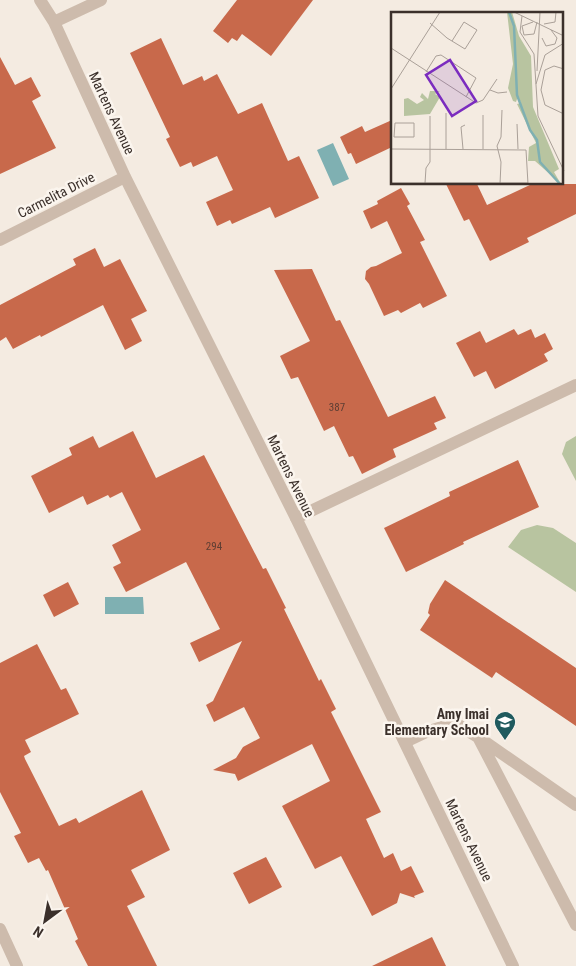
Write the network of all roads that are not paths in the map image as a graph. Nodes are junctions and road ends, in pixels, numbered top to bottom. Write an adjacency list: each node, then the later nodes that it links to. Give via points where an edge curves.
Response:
1 (40, 0): 3 (street, Martens Avenue)
2 (101, 0): 3 (street)
3 (54, 22): 4 (street, Martens Avenue)
4 (125, 177): 5 (street, Carmelita Drive); 7 (street, Martens Avenue)
5 (0, 240)
6 (576, 385): 7 (street)
7 (296, 518): 9 (street, Martens Avenue)
8 (478, 737): 9 (street, via 455,723); 10 (street); 11 (street)
9 (404, 742): 14 (street, Martens Avenue)
10 (576, 805)
11 (576, 925)
12 (0, 929): 13 (street)
13 (18, 966)
14 (513, 966)

